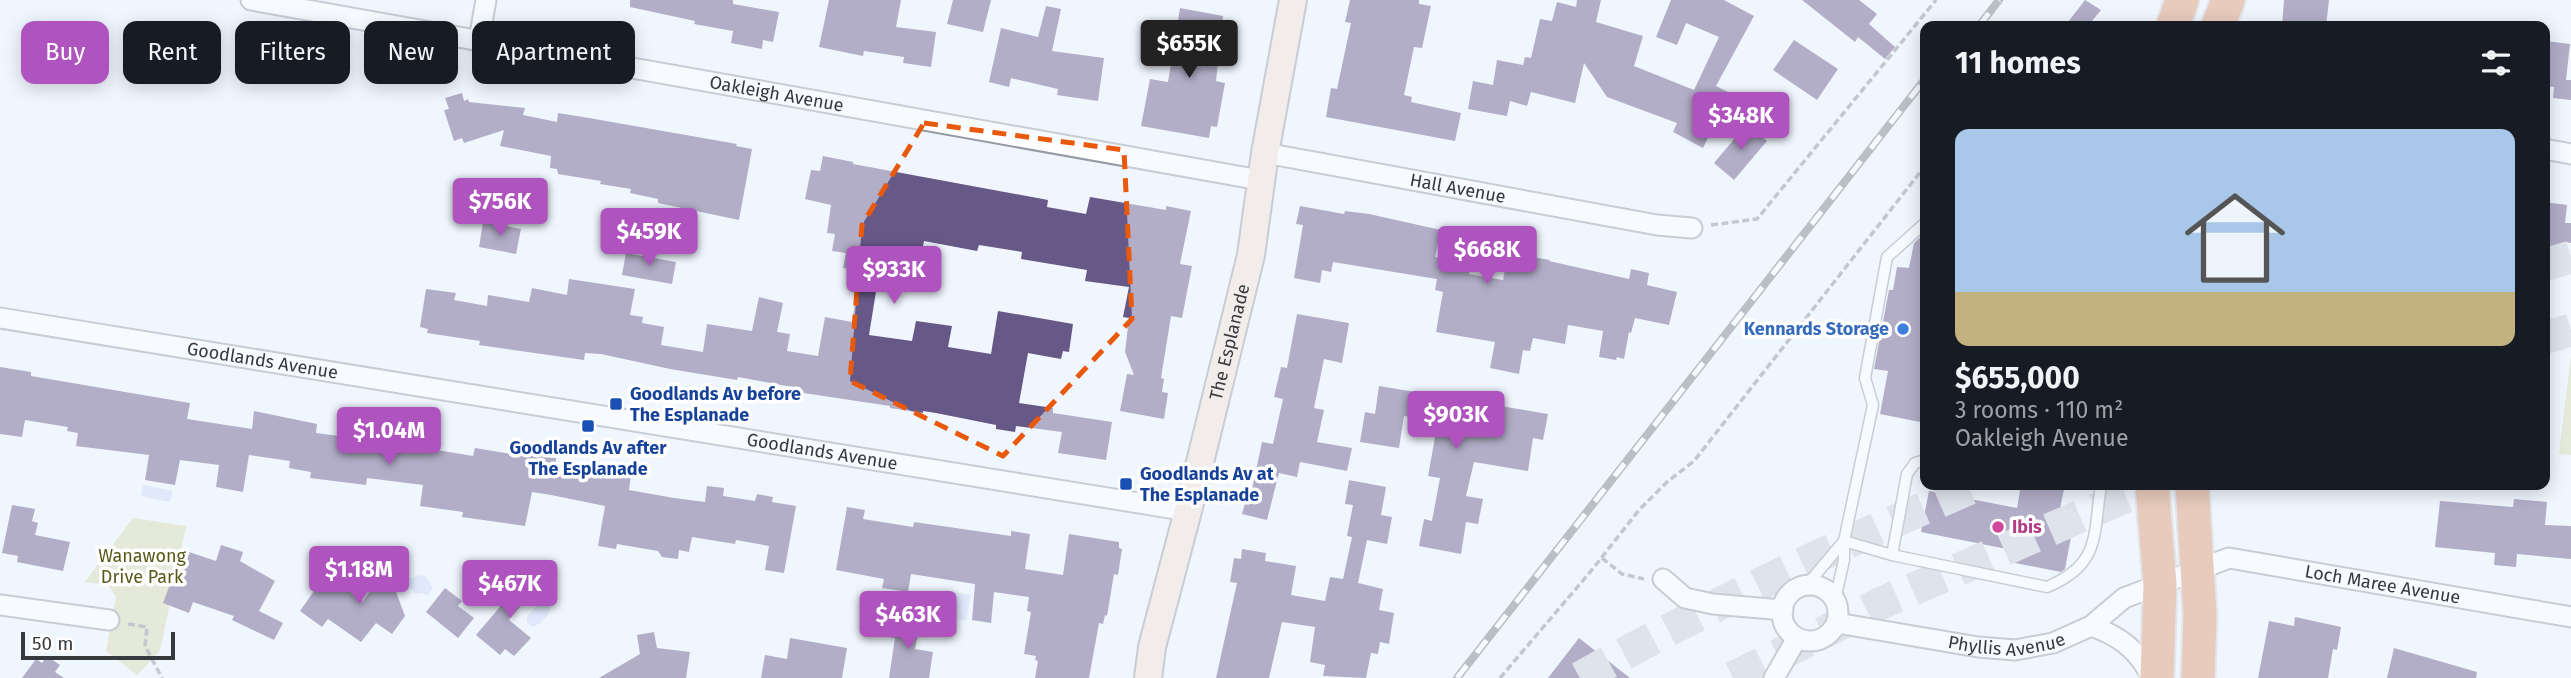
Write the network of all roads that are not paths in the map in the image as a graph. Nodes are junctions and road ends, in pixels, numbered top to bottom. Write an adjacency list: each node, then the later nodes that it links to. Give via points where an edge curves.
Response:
1 (251, 0): 9 (street, Oakleigh Avenue)
2 (486, 0): 6 (street)
3 (1293, 0): 12 (main road, The Esplanade)
4 (2182, 0): 7 (highway)
5 (2228, 0): 8 (highway)
6 (482, 21)
7 (2176, 21)
8 (2220, 21)
9 (472, 39)
10 (635, 68): 14 (street, Oakleigh Avenue)
11 (2550, 150): 13 (street)
12 (1265, 153): 14 (main road, The Esplanade); 16 (street, Hall Avenue)
13 (2571, 154)
14 (1260, 180): 22 (main road, The Esplanade, via 1251,255)
15 (1920, 227): 23 (lane, via 1887,257 1865,378 1873,405)
16 (1692, 228)
17 (0, 318): 22 (street, Goodlands Avenue)
18 (1920, 462): 24 (lane, via 1907,474)
19 (2100, 490): 24 (lane, via 2090,555 2079,568 2047,587)
20 (2152, 490): 27 (highway)
21 (2192, 490): 25 (highway)
22 (1188, 512): 37 (main road, The Esplanade)
23 (1844, 541): 24 (lane); 28 (lane); 29 (lane)
24 (1892, 555)
25 (2198, 570): 27 (street, Loch Maree Avenue); 32 (street, Loch Maree Avenue, via 2229,558); 40 (highway)
26 (1663, 579): 31 (street, via 1685,598)
27 (2160, 584): 35 (street, Phyllis Avenue, via 2124,598); 39 (highway)
28 (1806, 586): 29 (street, via 1822,589); 31 (street, via 1790,594)
29 (1835, 600): 34 (street)
30 (0, 605): 33 (street)
31 (1783, 610): 36 (street, via 1785,626)
32 (2571, 617)
33 (109, 621)
34 (1837, 622): 35 (street, Phyllis Avenue, via 2015,650 2053,643); 36 (street, via 1820,639)
35 (2091, 626): 39 (street, via 2131,647)
36 (1797, 638): 38 (street)
37 (1148, 678)
38 (1774, 678)
39 (2155, 678)
40 (2198, 678)

